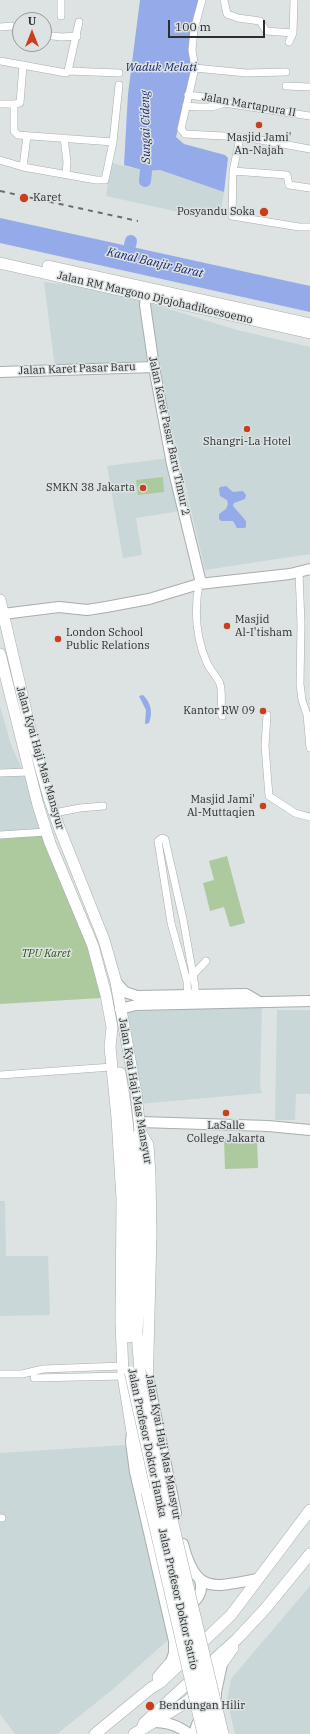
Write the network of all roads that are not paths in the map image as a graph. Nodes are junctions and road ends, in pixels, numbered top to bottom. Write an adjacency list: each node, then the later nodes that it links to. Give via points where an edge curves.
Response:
1 (61, 0): 5 (street)
2 (202, 0): 15 (street, via 194,30)
3 (224, 0): 9 (street, via 227,14 260,21 266,31)
4 (294, 0): 9 (street)
5 (61, 16)
6 (79, 22): 11 (street)
7 (0, 26): 8 (street)
8 (12, 26)
9 (293, 33): 12 (street)
10 (52, 36): 11 (street)
11 (77, 36): 16 (street)
12 (289, 42)
13 (0, 61): 14 (street)
14 (23, 65): 16 (street, via 63,73); 25 (street, via 20,103)
15 (194, 68): 17 (street, via 246,73); 22 (street)
16 (68, 71): 18 (street)
17 (286, 72)
18 (119, 73)
19 (118, 85): 31 (street)
20 (286, 86): 21 (street)
21 (310, 87)
22 (188, 94): 23 (street, Jalan Martapura II); 26 (street)
23 (224, 103): 26 (street, via 217,107); 27 (street, Jalan Martapura II)
24 (0, 104): 25 (street)
25 (14, 104): 28 (street, via 14,130 18,135)
26 (186, 106): 30 (street, via 181,129 185,134)
27 (310, 116)
28 (27, 136): 29 (street); 34 (street)
29 (64, 138): 31 (street); 36 (street)
30 (240, 138): 32 (street); 35 (street)
31 (113, 142): 36 (street, via 105,180)
32 (310, 149)
33 (0, 160): 34 (street)
34 (23, 167): 36 (street)
35 (233, 172): 37 (street, via 287,175 289,185); 38 (street, via 232,216)
36 (66, 174)
37 (310, 188)
38 (310, 227)
39 (0, 256): 41 (main road, Jalan RM Margono Djojohadikoesoemo)
40 (0, 263): 41 (main road, Jalan RM Margono Djojohadikoesoemo)
41 (146, 292): 42 (main road, Jalan RM Margono Djojohadikoesoemo); 43 (main road, Jalan RM Margono Djojohadikoesoemo); 44 (street, Jalan Karet Pasar Baru Timur 2, via 145,305)
42 (310, 324)
43 (310, 333)
44 (154, 367): 45 (street, Jalan Karet Pasar Baru); 48 (street, Jalan Karet Pasar Baru Timur 2, via 172,464)
45 (0, 372)
46 (310, 569): 47 (street)
47 (295, 573): 48 (street); 54 (street, via 302,624 300,684 307,715)
48 (200, 584): 50 (street, via 149,599 87,610 59,607); 53 (street, via 196,613 198,633 211,673 220,684)
49 (0, 600): 50 (main road, Jalan Kyai Haji Mas Mansyur)
50 (3, 614): 58 (main road, Jalan Kyai Haji Mas Mansyur, via 32,737)
51 (0, 654): 55 (main road, Jalan Kyai Haji Mas Mansyur)
52 (267, 715): 59 (street, via 265,746 269,796 290,811)
53 (222, 716)
54 (310, 748)
55 (29, 772): 56 (street); 60 (main road, Jalan Kyai Haji Mas Mansyur)
56 (0, 773)
57 (103, 806): 58 (street)
58 (54, 812): 69 (main road, Jalan Kyai Haji Mas Mansyur, via 104,940)
59 (310, 817)
60 (46, 832): 61 (street); 73 (main road, Jalan Kyai Haji Mas Mansyur, via 93,946)
61 (0, 835)
62 (183, 919): 63 (street); 63 (street, via 164,854); 64 (street)
63 (170, 923): 65 (street)
64 (185, 940): 65 (street); 67 (street)
65 (177, 942): 68 (street)
66 (206, 961): 67 (street)
67 (193, 976): 68 (street); 70 (street)
68 (187, 981): 70 (street)
69 (116, 982): 70 (street, via 125,992 137,996); 72 (main road, Jalan Kyai Haji Mas Mansyur)
70 (192, 999): 71 (street); 72 (street)
71 (310, 1001)
72 (120, 1009): 76 (main road, Jalan Kyai Haji Mas Mansyur)
73 (112, 1027): 74 (main road, Jalan Kyai Haji Mas Mansyur); 78 (main road, Jalan Profesor Doktor Hamka)
74 (112, 1067): 75 (street); 80 (main road, Jalan Kyai Haji Mas Mansyur, via 122,1198)
75 (0, 1074)
76 (140, 1127): 77 (street, via 268,1126); 78 (main road, Jalan Profesor Doktor Hamka); 79 (main road, Jalan Kyai Haji Mas Mansyur, via 148,1145 150,1175 151,1290)
77 (310, 1130)
78 (135, 1159): 97 (main road, Jalan Profesor Doktor Hamka, bridge, via 142,1232 137,1333 140,1371 164,1490); 103 (main road, Jalan Profesor Doktor Hamka, bridge, via 130,1372)
79 (147, 1368): 84 (main road, Jalan Profesor Doktor Satrio); 88 (street, Jalan Kyai Haji Mas Mansyur, via 184,1549 189,1566)
80 (123, 1371): 81 (street, via 42,1369 22,1374); 82 (street); 83 (main road, Jalan Kyai Haji Mas Mansyur)
81 (0, 1374)
82 (34, 1378)
83 (132, 1432): 84 (main road, Jalan Profesor Doktor Satrio, via 138,1444); 89 (street, Jalan Kyai Haji Mas Mansyur, via 135,1472)
84 (150, 1492): 101 (main road, Jalan Profesor Doktor Satrio, bridge); 102 (main road, Jalan Profesor Doktor Satrio, bridge)
85 (310, 1510): 87 (main road)
86 (310, 1554): 91 (main road, via 265,1609)
87 (258, 1579): 88 (street, via 222,1585 212,1585); 90 (main road)
88 (200, 1580): 89 (street, via 201,1591 191,1604 180,1608)
89 (165, 1604): 92 (street, Jalan Kyai Haji Mas Mansyur, via 175,1646)
90 (235, 1608): 92 (main road, via 203,1632); 94 (main road, via 231,1615 161,1682)
91 (236, 1638): 93 (main road); 96 (main road)
92 (171, 1662): 94 (main road)
93 (223, 1662): 95 (main road, via 205,1687); 97 (street, via 216,1692)
94 (151, 1688): 98 (main road)
95 (154, 1722): 96 (main road); 99 (street, via 177,1726)
96 (138, 1731)
97 (224, 1732): 100 (street, via 219,1719 207,1716 199,1720)
98 (95, 1734)
99 (189, 1734)
100 (195, 1734)
101 (203, 1734)
102 (210, 1734)
103 (214, 1734)

